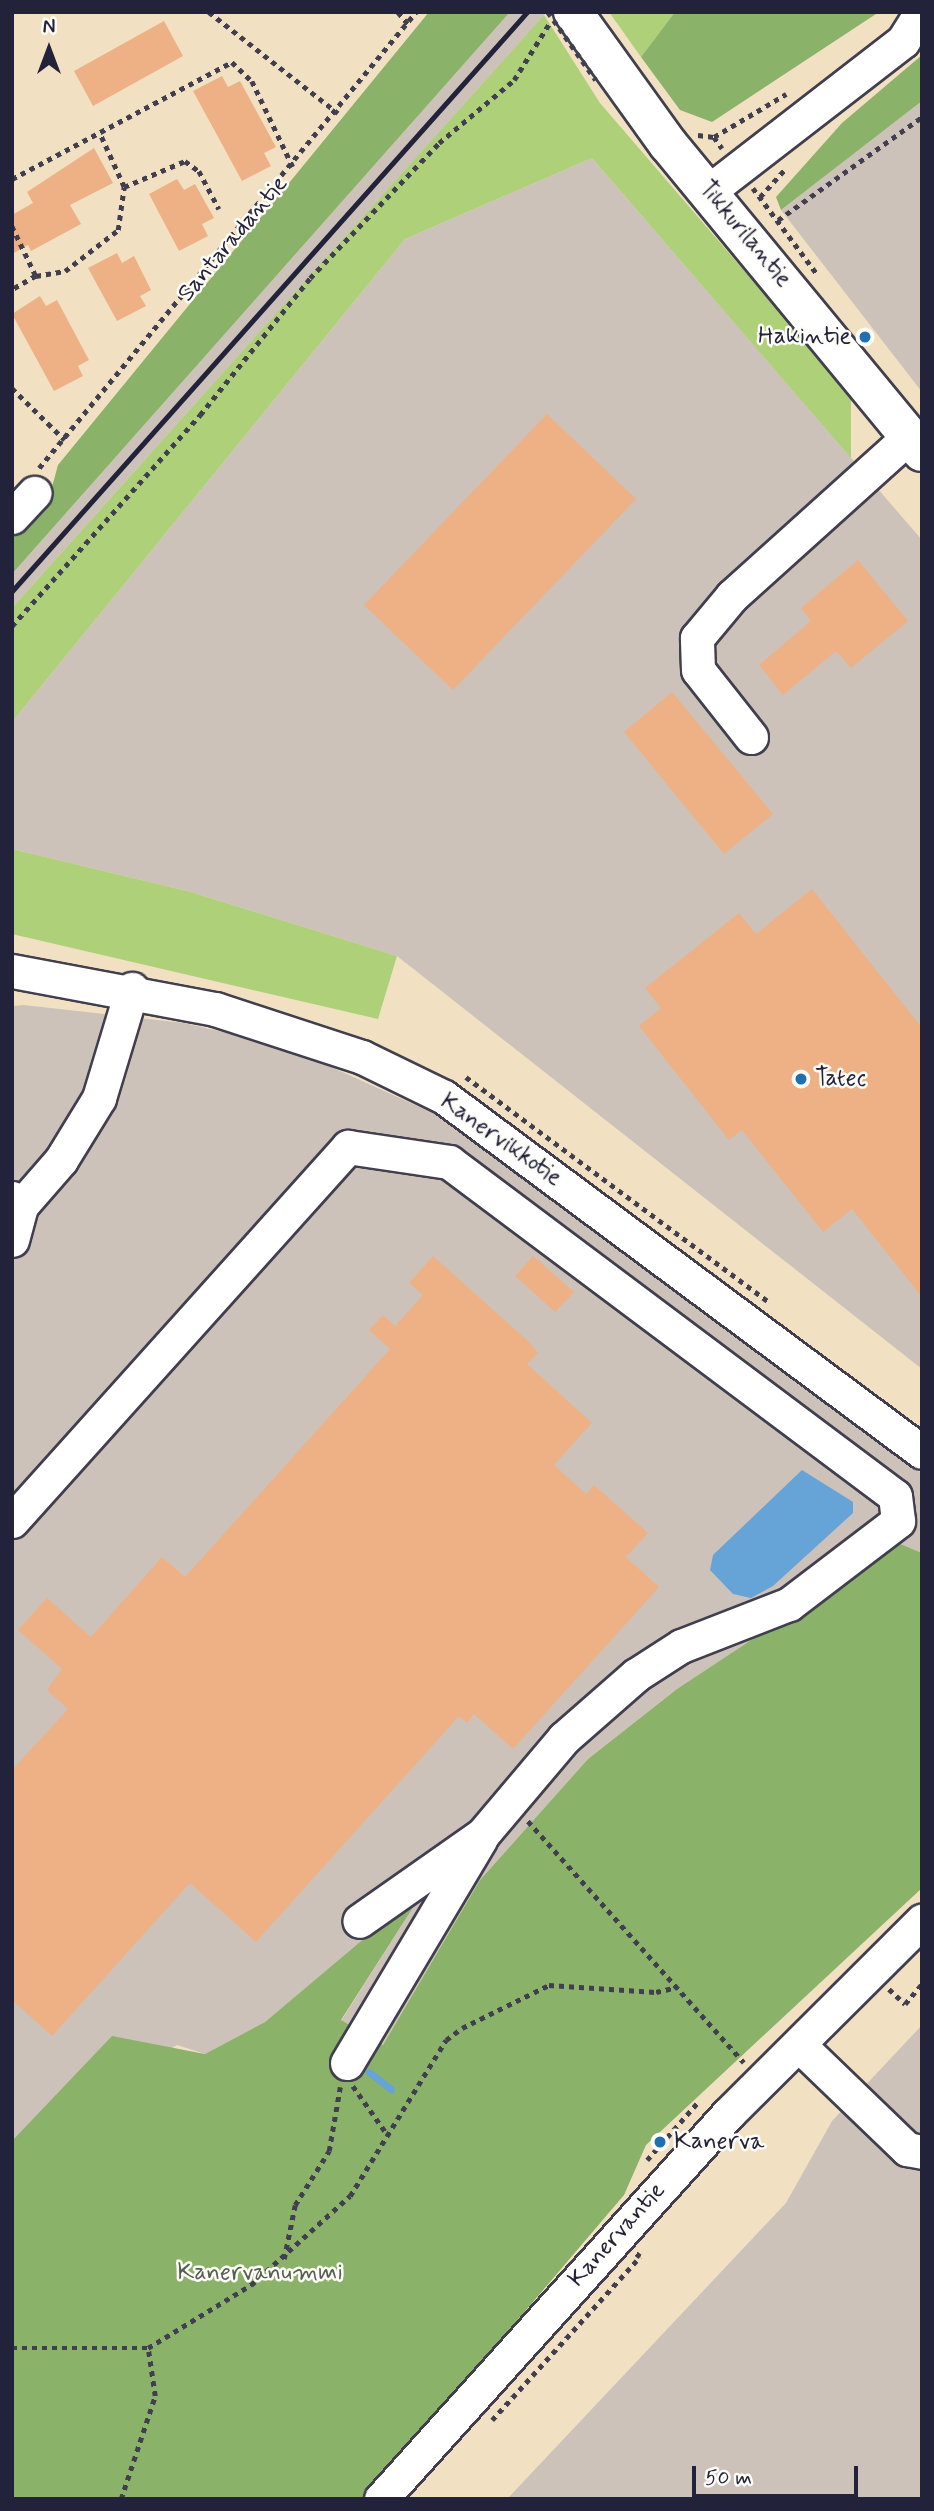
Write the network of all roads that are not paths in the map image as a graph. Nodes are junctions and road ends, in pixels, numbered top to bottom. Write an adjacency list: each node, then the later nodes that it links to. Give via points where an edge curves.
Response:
1 (573, 12): 3 (main road, Tikkurilantie, via 603,71)
2 (921, 12): 3 (street, via 903,41)
3 (709, 191): 4 (main road, Tikkurilantie)
4 (916, 444): 5 (street, via 732,596 697,638 698,670)
5 (751, 737)
6 (12, 971): 7 (street, Kanervikkotie)
7 (132, 989): 8 (street, via 99,1098 61,1160); 10 (street, Kanervikkotie, via 312,1039 444,1097)
8 (17, 1202): 9 (street)
9 (12, 1240)
10 (922, 1452)
11 (12, 1521): 12 (street, via 348,1147 449,1162 895,1496 899,1508 898,1521 789,1604 681,1646 636,1675 564,1738 513,1804)
12 (483, 1834): 13 (street); 16 (street)
13 (359, 1921)
14 (922, 1921): 15 (street, Kanervantie)
15 (800, 2046): 17 (street, via 907,2149); 18 (street, Kanervantie, via 645,2203)
16 (346, 2063)
17 (922, 2152)
18 (381, 2499)

